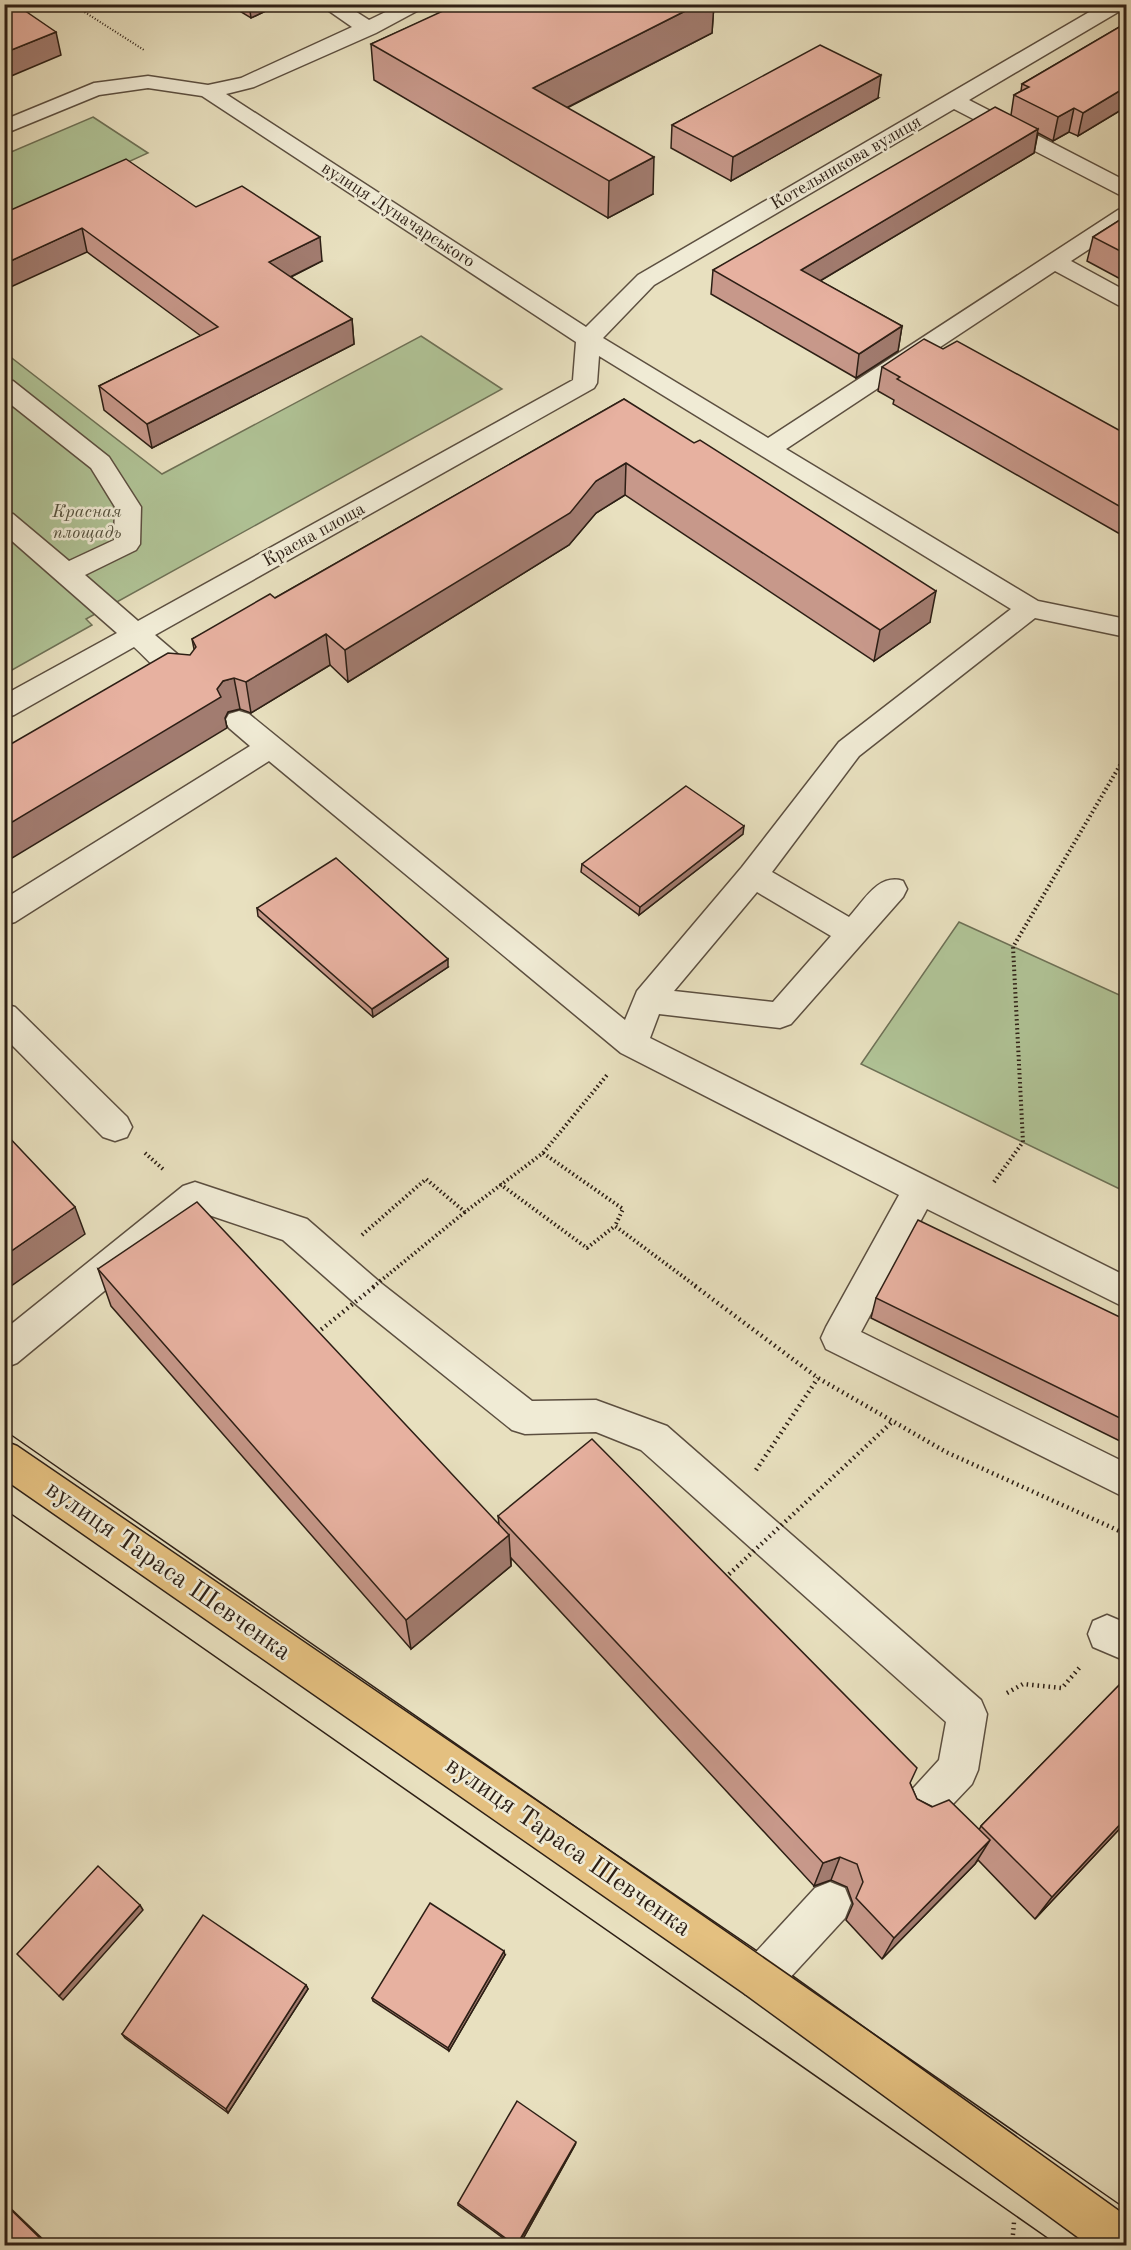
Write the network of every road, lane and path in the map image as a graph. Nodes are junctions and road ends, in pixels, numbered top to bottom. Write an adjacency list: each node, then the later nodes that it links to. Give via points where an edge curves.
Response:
1 (72, 4): 6 (path)
2 (329, 4): 5 (street)
3 (420, 4): 5 (street)
4 (1118, 4): 7 (street, Котельникова вулиця)
5 (369, 29): 6 (street, via 247,83)
6 (208, 91): 8 (street, via 148,82 93,89); 13 (street, вулиця Луначарського)
7 (953, 100): 9 (street); 13 (street, Котельникова вулиця, via 646,280)
8 (4, 128)
9 (1126, 189)
10 (1126, 215): 11 (street)
11 (1054, 262): 12 (street); 15 (street, via 955,339)
12 (1126, 300)
13 (588, 339): 15 (street, вулиця Луначарського); 20 (street, Красна площа, via 585,383)
14 (4, 386): 17 (street, via 100,463 128,507 127,544)
15 (768, 449): 18 (street, вулиця Луначарського)
16 (4, 520): 17 (street)
17 (65, 574): 20 (street)
18 (1030, 608): 19 (street, вулиця Луначарського); 26 (street, via 849,749)
19 (1126, 628)
20 (135, 634): 21 (street); 22 (street, Красна площа)
21 (186, 677)
22 (4, 708)
23 (239, 721): 24 (street)
24 (270, 747): 28 (street); 32 (street)
25 (1126, 755): 38 (path, via 1013,947 1023,1142)
26 (753, 875): 29 (street); 30 (street)
27 (892, 889): 29 (street)
28 (4, 914)
29 (852, 934): 30 (street, via 780,1016)
30 (648, 1000): 32 (street)
31 (4, 1016): 33 (street)
32 (632, 1044): 34 (path); 35 (street)
33 (115, 1127): 36 (path)
34 (543, 1153)
35 (920, 1188): 38 (street); 47 (street, via 839,1338)
36 (195, 1196): 43 (street); 48 (street, via 295,1229 370,1295 525,1418 597,1416 654,1438)
37 (465, 1212): 39 (path, via 500,1184 586,1248); 40 (path, via 426,1179); 42 (path, bridge)
38 (971, 1214): 41 (street)
39 (615, 1226)
40 (362, 1235)
41 (1126, 1293)
42 (313, 1336)
43 (4, 1352)
44 (818, 1378): 48 (path)
45 (893, 1421): 49 (path, bridge)
46 (4, 1458): 54 (main road, вулиця Тараса Шевченка)
47 (1126, 1481)
48 (731, 1508): 51 (street)
49 (718, 1584)
50 (1117, 1638): 51 (path, via 1062,1688 1023,1684)
51 (967, 1714): 52 (street, via 958,1770)
52 (921, 1809)
53 (830, 1903): 54 (street)
54 (760, 1979): 55 (main road, вулиця Тараса Шевченка)
55 (1126, 2244)

